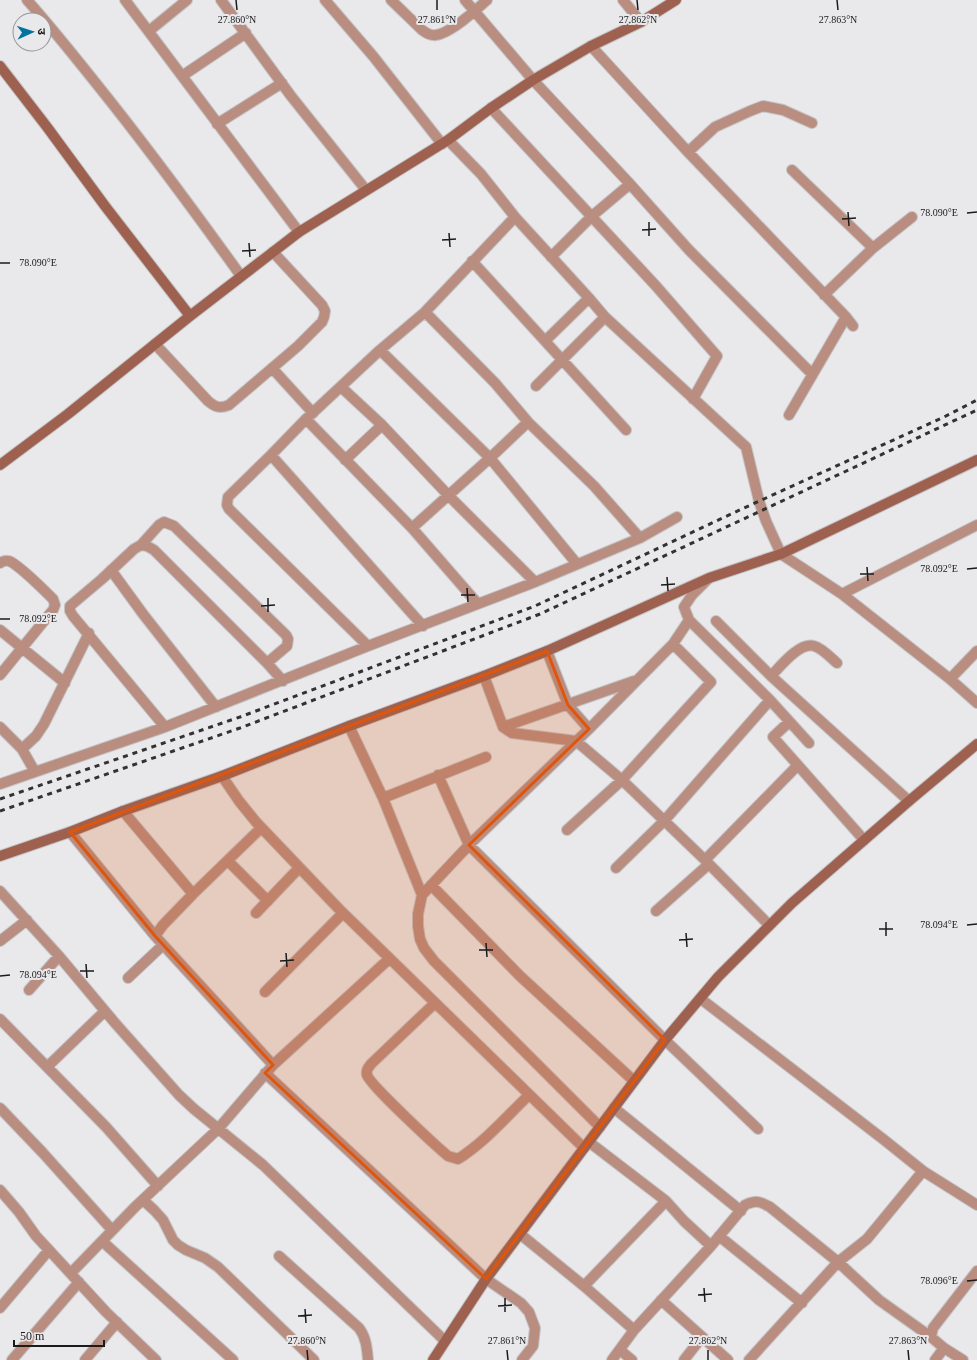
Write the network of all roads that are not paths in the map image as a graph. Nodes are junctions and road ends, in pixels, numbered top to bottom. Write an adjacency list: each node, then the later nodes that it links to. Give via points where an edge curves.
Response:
1 (27, 0): 36 (street, via 133,130 191,205)
2 (125, 0): 13 (street)
3 (187, 0): 13 (street)
4 (221, 0): 14 (street)
5 (325, 0): 23 (street)
6 (390, 0): 11 (street, via 427,34 435,36 458,24)
7 (465, 0): 11 (street)
8 (487, 0): 11 (street)
9 (624, 0): 12 (street)
10 (676, 0): 12 (street)
11 (475, 11): 18 (street)
12 (641, 22): 15 (street)
13 (149, 31): 17 (street)
14 (246, 33): 17 (street); 19 (street)
15 (590, 46): 18 (street); 24 (street)
16 (0, 66): 40 (street)
17 (182, 76): 21 (street)
18 (533, 80): 20 (street); 26 (street)
19 (282, 83): 21 (street); 27 (street)
20 (491, 108): 23 (street); 28 (street)
21 (217, 124): 31 (street)
22 (812, 124): 24 (street, via 783,110 763,106 715,127)
23 (445, 142): 27 (street); 29 (street, via 481,174)
24 (688, 152): 37 (street)
25 (792, 170): 32 (street)
26 (630, 184): 28 (street); 49 (street, via 688,250)
27 (366, 190): 31 (street)
28 (592, 216): 34 (street); 52 (street, via 717,356)
29 (514, 217): 34 (street); 35 (street)
30 (912, 217): 32 (street)
31 (299, 232): 33 (street)
32 (873, 248): 37 (street)
33 (273, 252): 36 (street); 48 (street, via 322,305 324,317 298,346)
34 (551, 257): 38 (street)
35 (472, 261): 39 (street); 44 (street)
36 (241, 276): 40 (street)
37 (824, 295): 42 (street)
38 (589, 298): 41 (street); 44 (street)
39 (424, 312): 46 (street); 55 (street, via 495,383)
40 (190, 316): 45 (street)
41 (605, 317): 47 (street); 52 (street)
42 (846, 317): 43 (street); 49 (street)
43 (853, 326)
44 (546, 341): 47 (street)
45 (155, 344): 48 (street, via 208,401 218,408 229,405); 62 (street)
46 (380, 350): 51 (street); 59 (street)
47 (562, 360): 50 (street); 57 (street)
48 (272, 368): 54 (street)
49 (812, 374): 53 (street)
50 (536, 386)
51 (341, 387): 54 (street); 56 (street)
52 (693, 399): 69 (street, via 746,448 759,501)
53 (789, 415)
54 (309, 416): 58 (street); 60 (street)
55 (528, 422): 59 (street); 67 (street, via 594,486)
56 (382, 425): 60 (street); 63 (street)
57 (626, 430)
58 (271, 455): 79 (street); 83 (street, via 228,497 228,509)
59 (490, 458): 63 (street); 71 (street)
60 (345, 460): 66 (street)
61 (977, 460): 69 (street)
62 (0, 465)
63 (449, 496): 66 (street); 74 (street)
64 (677, 517): 67 (street)
65 (977, 525): 75 (street)
66 (412, 528): 76 (street)
67 (640, 538): 71 (street)
68 (141, 545): 72 (street); 87 (street, via 154,550); 87 (street, via 159,524 164,522 174,526 286,635 287,646)
69 (781, 554): 73 (street); 75 (street)
70 (0, 563): 84 (street, via 5,560 12,563 40,586 54,602 54,610)
71 (577, 564): 74 (street)
72 (111, 570): 81 (street, via 70,606 73,616); 99 (street)
73 (709, 578): 77 (street, via 684,607); 85 (street)
74 (535, 582): 76 (street)
75 (842, 594): 92 (street)
76 (478, 604): 79 (street)
77 (688, 620): 82 (street); 96 (street)
78 (716, 621): 91 (street)
79 (423, 626): 83 (street)
80 (0, 630): 84 (street)
81 (88, 633): 95 (street); 103 (street)
82 (673, 644): 93 (street); 115 (street, via 711,682)
83 (368, 646): 94 (street)
84 (22, 649): 89 (street); 95 (street)
85 (547, 650): 90 (street); 98 (street)
86 (977, 651): 92 (street)
87 (267, 663): 94 (street)
88 (837, 663): 91 (street, via 822,650 807,646 798,650)
89 (0, 675)
90 (484, 676): 101 (street); 104 (street)
91 (771, 676): 118 (street)
92 (950, 679): 97 (street)
93 (637, 680): 98 (street); 105 (street)
94 (283, 681): 99 (street)
95 (64, 683): 109 (street, via 41,730)
96 (770, 700): 100 (street); 120 (street)
97 (977, 703)
98 (568, 705): 104 (street); 105 (street)
99 (216, 707): 103 (street)
100 (789, 722): 107 (street); 111 (street, via 773,737)
101 (349, 726): 114 (street); 117 (street)
102 (0, 727): 109 (street)
103 (165, 727): 112 (street)
104 (503, 727): 106 (street, via 512,733)
105 (589, 729): 106 (street)
106 (576, 741): 115 (street); 125 (street)
107 (809, 743)
108 (977, 744): 118 (street)
109 (22, 749): 112 (street)
110 (486, 757): 113 (street)
111 (798, 765): 124 (street); 128 (street)
112 (35, 772): 116 (street)
113 (438, 775): 117 (street); 125 (street)
114 (222, 776): 119 (street); 121 (street)
115 (622, 780): 120 (street); 122 (street)
116 (0, 784)
117 (382, 798): 134 (street)
118 (909, 800): 124 (street)
119 (123, 811): 123 (street); 133 (street)
120 (664, 821): 128 (street); 130 (street)
121 (262, 828): 127 (street); 129 (street)
122 (567, 830)
123 (70, 832): 126 (street); 141 (street)
124 (864, 840): 140 (street)
125 (468, 845): 131 (street); 153 (street)
126 (0, 856)
127 (228, 861): 133 (street); 135 (street)
128 (707, 862): 136 (street); 140 (street)
129 (299, 868): 135 (street); 138 (street)
130 (616, 868)
131 (431, 885): 134 (street); 157 (street, via 520,976)
132 (0, 891): 139 (street)
133 (193, 894): 141 (street)
134 (422, 896): 161 (street, via 418,914 420,939 434,962)
135 (268, 901): 137 (street)
136 (656, 911)
137 (256, 913)
138 (343, 913): 145 (street); 148 (street)
139 (27, 920): 142 (street); 144 (street)
140 (769, 924): 149 (street, via 718,977)
141 (155, 936): 143 (street)
142 (0, 941)
143 (163, 945): 146 (street); 154 (street)
144 (59, 956): 147 (street); 151 (street)
145 (389, 958): 150 (street); 154 (street)
146 (128, 978)
147 (29, 990)
148 (265, 992)
149 (701, 999): 153 (street); 165 (street)
150 (435, 1003): 158 (street); 158 (street, via 367,1070 369,1079 382,1093 448,1156 458,1159)
151 (105, 1011): 155 (street); 162 (street, via 179,1095)
152 (0, 1019): 155 (street)
153 (665, 1040): 157 (street); 163 (street)
154 (273, 1065): 156 (street)
155 (47, 1067): 166 (street, via 106,1127)
156 (265, 1073): 162 (street); 182 (street)
157 (634, 1081): 160 (street)
158 (529, 1095): 164 (street)
159 (0, 1108): 172 (street)
160 (614, 1108): 161 (street); 171 (street)
161 (600, 1127): 164 (street)
162 (218, 1129): 166 (street); 192 (street, via 263,1165)
163 (758, 1129)
164 (587, 1145): 169 (street); 173 (street)
165 (922, 1171): 170 (street); 179 (street, via 867,1239)
166 (158, 1186): 168 (street)
167 (0, 1190): 177 (street)
168 (143, 1200): 172 (street); 199 (street, via 163,1220 178,1245 218,1267)
169 (666, 1201): 176 (street); 184 (street)
170 (977, 1205)
171 (740, 1210): 174 (street); 179 (street, via 752,1202 761,1202)
172 (112, 1230): 175 (street)
173 (520, 1234): 182 (street); 184 (street)
174 (719, 1236): 176 (street); 186 (street)
175 (102, 1241): 181 (street); 198 (street)
176 (711, 1246): 185 (street)
177 (49, 1250): 181 (street); 187 (street)
178 (279, 1256): 200 (street, via 359,1328 366,1341)
179 (838, 1262): 186 (street); 191 (street, via 879,1300)
180 (977, 1271): 191 (street, via 933,1328)
181 (71, 1272): 183 (street)
182 (486, 1279): 192 (street); 202 (street, via 521,1303 529,1312 534,1328 533,1346)
183 (79, 1282): 188 (street); 195 (street)
184 (584, 1286): 189 (street)
185 (661, 1300): 189 (street); 190 (street)
186 (802, 1303): 207 (street)
187 (0, 1308)
188 (117, 1322): 196 (street); 197 (street)
189 (634, 1330): 194 (street)
190 (702, 1337): 205 (street); 206 (street)
191 (931, 1337): 193 (street)
192 (445, 1341): 201 (street)
193 (944, 1348): 208 (street); 209 (street)
194 (620, 1350): 203 (street); 204 (street)
195 (12, 1360)
196 (85, 1360)
197 (156, 1360)
198 (233, 1360)
199 (314, 1360)
200 (368, 1360)
201 (433, 1360)
202 (522, 1360)
203 (612, 1360)
204 (632, 1360)
205 (684, 1360)
206 (728, 1360)
207 (750, 1360)
208 (935, 1360)
209 (963, 1360)

